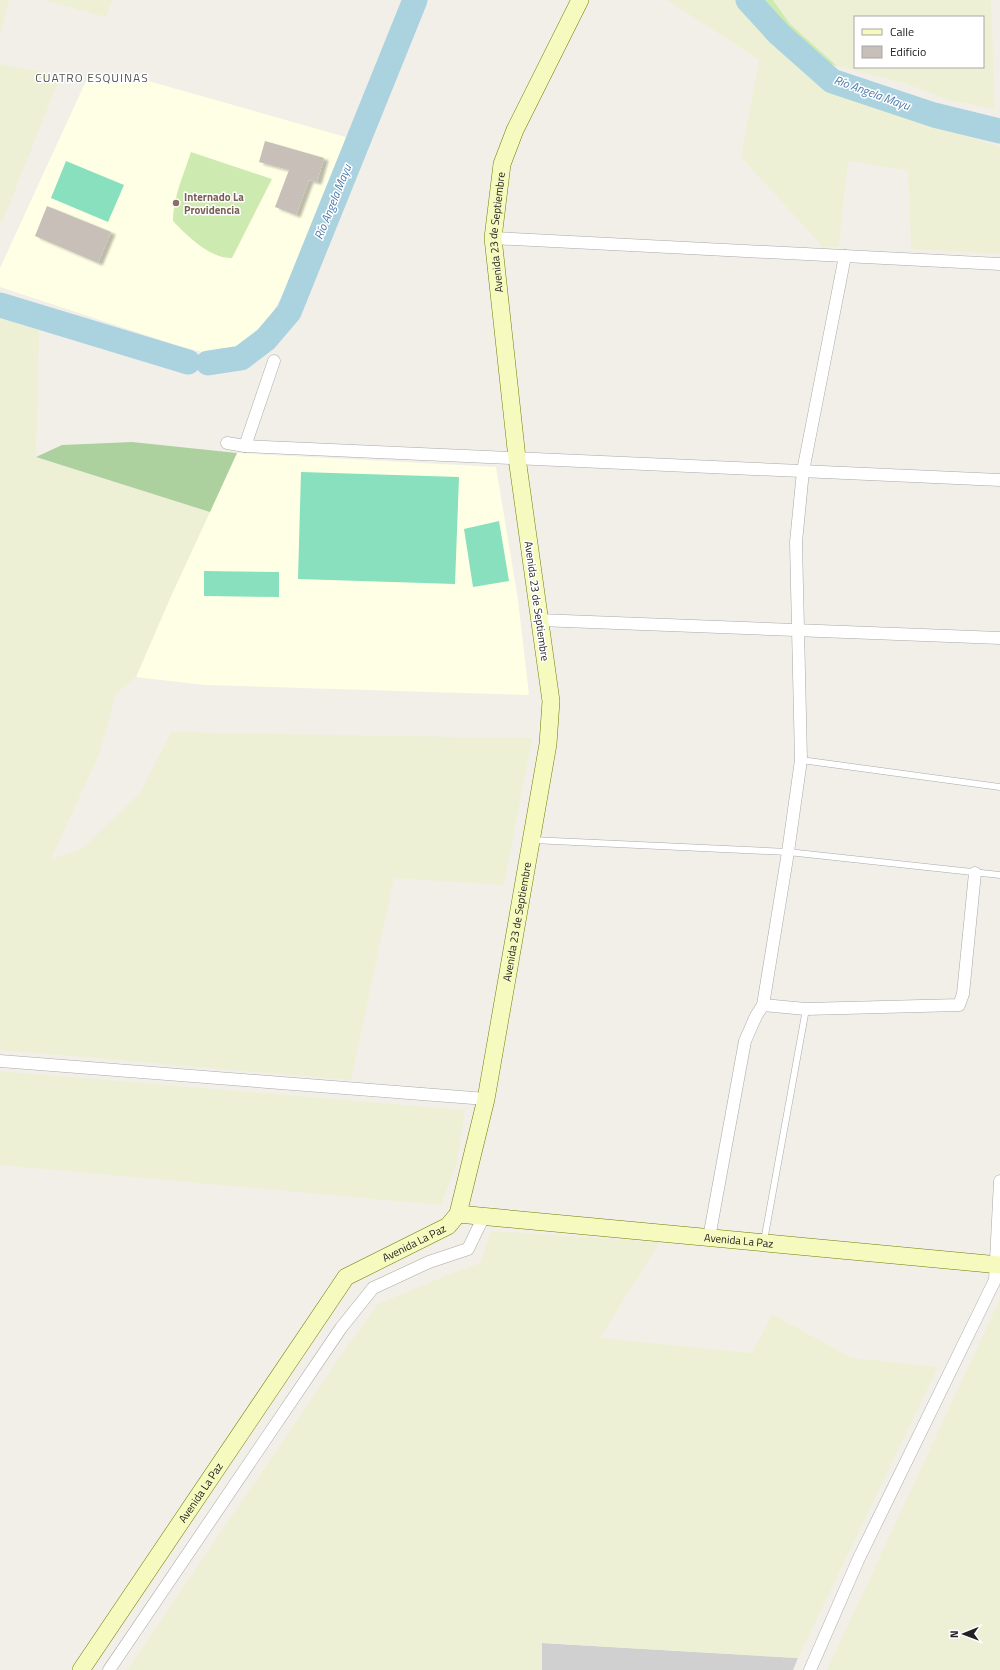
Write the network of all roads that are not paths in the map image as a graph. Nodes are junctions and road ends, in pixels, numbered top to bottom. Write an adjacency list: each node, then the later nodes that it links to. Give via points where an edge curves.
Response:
1 (580, 0): 2 (main road, Avenida 23 de Septiembre, via 515,130 502,164)
2 (493, 238): 3 (street); 8 (main road, Avenida 23 de Septiembre)
3 (845, 256): 4 (street); 9 (street)
4 (1000, 264)
5 (274, 361): 7 (street)
6 (227, 443): 7 (street)
7 (245, 446): 8 (street)
8 (516, 458): 9 (street); 11 (main road, Avenida 23 de Septiembre)
9 (803, 471): 10 (street); 12 (street, via 796,542)
10 (1000, 480)
11 (539, 620): 12 (street); 16 (main road, Avenida 23 de Septiembre, via 551,701 548,744)
12 (798, 630): 13 (street); 14 (street)
13 (1000, 638)
14 (801, 760): 15 (lane); 17 (street)
15 (1000, 787)
16 (532, 840): 17 (lane); 23 (main road, Avenida 23 de Septiembre)
17 (788, 852): 18 (lane); 20 (street)
18 (975, 873): 19 (lane); 21 (street, via 963,994 959,1005)
19 (1000, 875)
20 (763, 1005): 21 (street); 27 (street, via 745,1041)
21 (806, 1009): 28 (lane)
22 (0, 1061): 23 (street)
23 (486, 1098): 25 (main road, Avenida 23 de Septiembre)
24 (1000, 1181): 29 (street)
25 (458, 1214): 26 (main road, Avenida La Paz); 31 (main road, Avenida La Paz, via 448,1226 346,1277)
26 (484, 1216): 27 (main road, Avenida La Paz); 32 (street, via 468,1249 429,1262 373,1288 341,1328)
27 (709, 1238): 28 (main road, Avenida La Paz)
28 (764, 1243): 30 (main road, Avenida La Paz)
29 (998, 1244): 30 (street)
30 (998, 1265): 33 (street, via 995,1280 859,1558)
31 (81, 1670)
32 (109, 1670)
33 (810, 1670)

